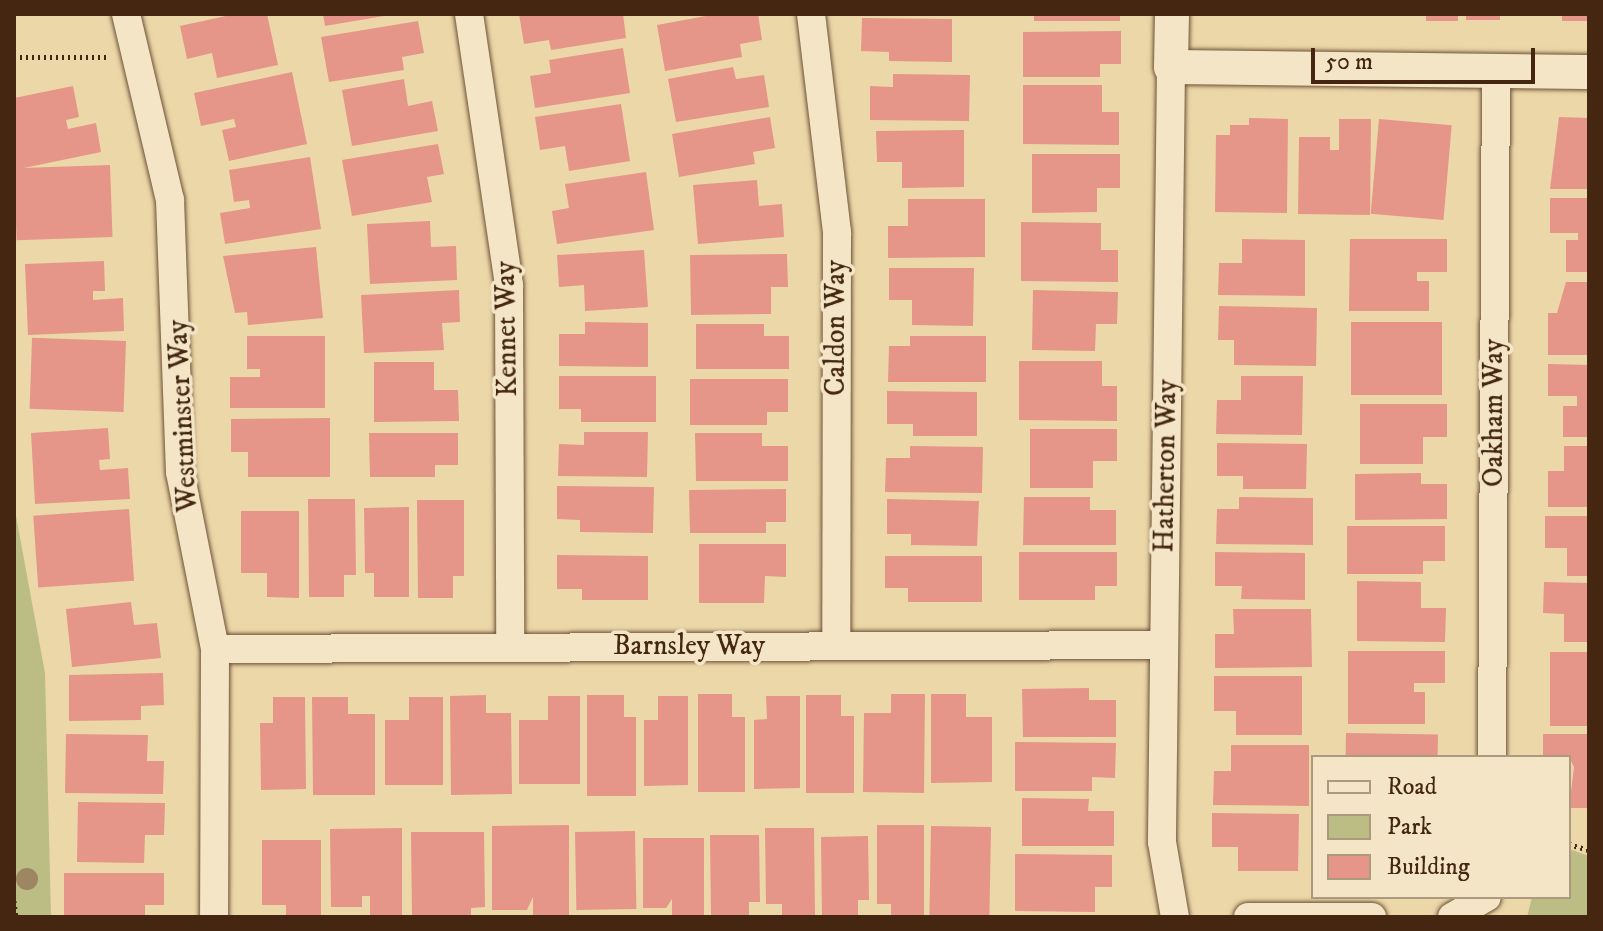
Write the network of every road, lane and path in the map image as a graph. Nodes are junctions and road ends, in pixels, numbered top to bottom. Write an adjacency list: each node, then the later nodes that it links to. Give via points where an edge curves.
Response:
1 (126, 14): 13 (street, Westminster Way, via 170,200 180,472)
2 (469, 14): 12 (street, Kennet Way, via 509,285)
3 (811, 14): 10 (street, Caldon Way, via 837,232)
4 (1172, 14): 7 (street, Hatherton Way)
5 (14, 57): 6 (path)
6 (108, 57)
7 (1171, 67): 8 (street); 11 (street, Hatherton Way)
8 (1496, 70): 9 (street); 14 (street, Oakham Way)
9 (1589, 72)
10 (836, 645): 11 (street, Barnsley Way); 12 (street, Barnsley Way)
11 (1163, 645): 19 (street, Hatherton Way, via 1162,842)
12 (510, 646): 13 (street, Barnsley Way)
13 (215, 649): 18 (street, Westminster Way)
14 (1492, 755)
15 (1484, 899): 22 (street)
16 (14, 901): 17 (path)
17 (16, 917)
18 (214, 917)
19 (1175, 917)
20 (1248, 917): 21 (street)
21 (1372, 917)
22 (1452, 917)

